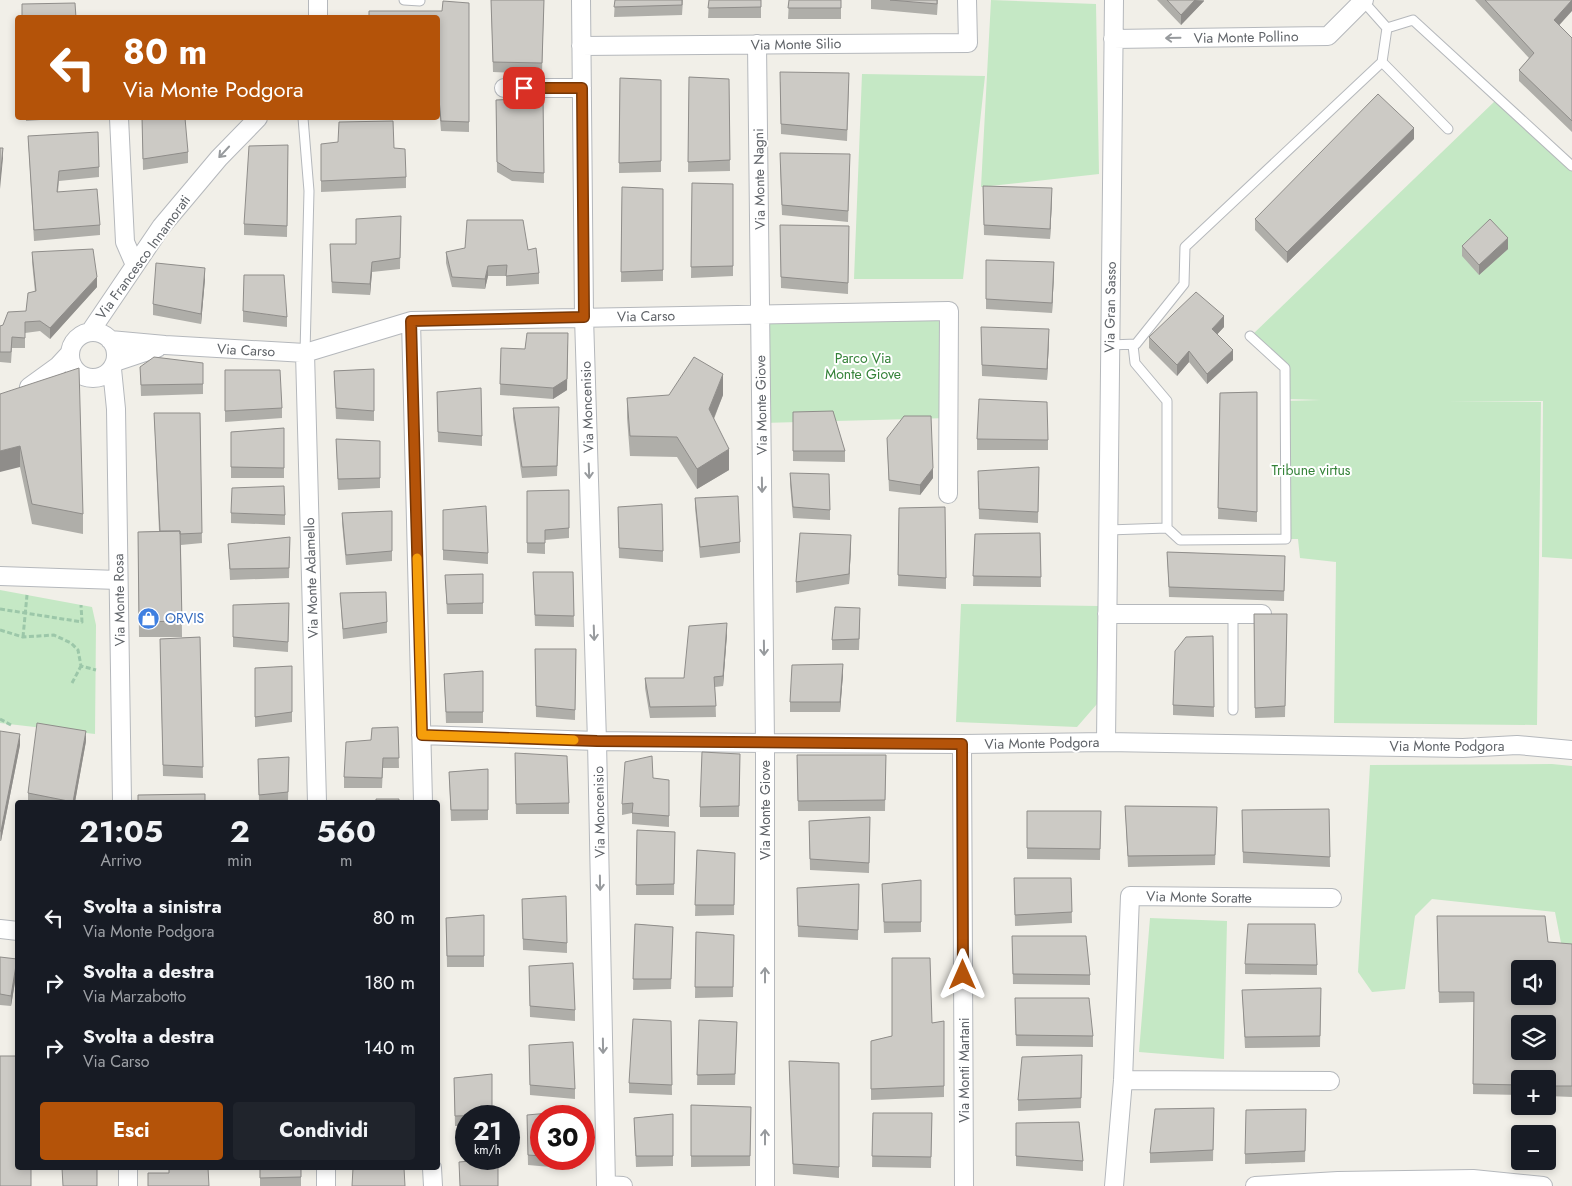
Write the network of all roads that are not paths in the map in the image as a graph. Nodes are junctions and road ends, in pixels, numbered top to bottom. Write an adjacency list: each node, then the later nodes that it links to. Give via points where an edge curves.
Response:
1 (318, 0): 8 (street)
2 (404, 0): 3 (lane)
3 (420, 0)
4 (581, 0): 12 (street, Via Moncenisio)
5 (968, 0): 11 (street, Via Monte Silio, via 968,42)
6 (1114, 0): 10 (street, Via Gran Sasso)
7 (1364, 1): 9 (lane); 10 (street, Via Monte Pollino, one-way to 10, via 1328,36)
8 (318, 15)
9 (1386, 28): 13 (lane); 20 (lane, via 1413,20)
10 (1113, 39): 30 (street, Via Gran Sasso)
11 (758, 44): 12 (street, Via Monte Silio); 22 (street, Via Monte Nagni)
12 (581, 46): 15 (street, Via Moncenisio)
13 (1382, 62): 19 (lane); 28 (lane, via 1185,247 1184,284)
14 (504, 88): 15 (street)
15 (582, 88): 23 (street, Via Moncenisio)
16 (119, 120): 21 (street, via 125,242)
17 (256, 120): 21 (street, Via Francesco Innamorati, one-way to 21, via 186,195)
18 (303, 120): 32 (lane, via 309,191)
19 (1448, 129)
20 (1572, 166)
21 (135, 265): 25 (street, Via Francesco Innamorati)
22 (760, 314): 23 (street, Via Carso); 36 (street, Via Carso, via 949,311); 48 (street, Via Monte Giove, one-way to 48)
23 (584, 317): 24 (street, Via Carso); 46 (street, Via Moncenisio, one-way to 46)
24 (411, 321): 32 (street, Via Carso); 45 (street)
25 (90, 332): 27 (street, Via Francesco Innamorati); 31 (street, Via Francesco Innamorati, via 76,339)
26 (1250, 336): 37 (lane, via 1285,368 1286,539 1180,540)
27 (110, 340): 29 (street, Via Carso); 33 (street, Via Francesco Innamorati, via 116,354)
28 (1133, 344): 30 (lane); 37 (lane, via 1136,364 1167,400)
29 (165, 345): 32 (street, Via Carso); 33 (street, Via Carso)
30 (1110, 345): 38 (street, Via Gran Sasso)
31 (70, 353): 34 (street, via 73,368); 34 (street, Via Francesco Innamorati, via 58,366 22,390)
32 (305, 353): 52 (street, Via Monte Adamello)
33 (113, 365): 34 (street, Via Francesco Innamorati, via 100,378); 35 (street, Via Monte Rosa)
34 (85, 376): 35 (street, via 101,384)
35 (115, 397): 40 (street, Via Monte Rosa)
36 (948, 494)
37 (1167, 528): 38 (lane)
38 (1108, 530): 41 (street, Via Gran Sasso)
39 (0, 576): 40 (street)
40 (118, 580): 51 (street, Via Monte Rosa)
41 (1107, 614): 42 (street); 47 (street, Via Gran Sasso)
42 (1233, 614): 43 (street); 44 (lane)
43 (1262, 614)
44 (1233, 710)
45 (422, 735): 46 (street, Via Monte Podgora); 53 (street)
46 (597, 741): 48 (street, Via Monte Podgora); 66 (street, Via Moncenisio, one-way to 66)
47 (1106, 742): 49 (street, Via Monte Podgora); 50 (street, Via Monte Podgora, via 1463,748 1517,745)
48 (764, 743): 49 (street, Via Monte Podgora); 68 (street, Via Monte Giove, one-way to 48)
49 (962, 744): 69 (street, Via Monti Martani)
50 (1572, 750)
51 (122, 800)
52 (318, 800)
53 (423, 800)
54 (1332, 898): 57 (street, Via Monte Soratte, via 1130,896)
55 (0, 929): 56 (street)
56 (15, 932)
57 (1123, 1080): 58 (street); 70 (street, Via Monte Soratte)
58 (1330, 1080)
59 (128, 1170): 63 (street)
60 (326, 1170): 64 (street)
61 (432, 1170): 65 (street)
62 (1473, 1182): 71 (street, via 1338,1181); 72 (street)
63 (128, 1186)
64 (326, 1186)
65 (433, 1186)
66 (606, 1186): 67 (street)
67 (623, 1186)
68 (765, 1186)
69 (964, 1186)
70 (1114, 1186)
71 (1255, 1186)
72 (1543, 1186)

